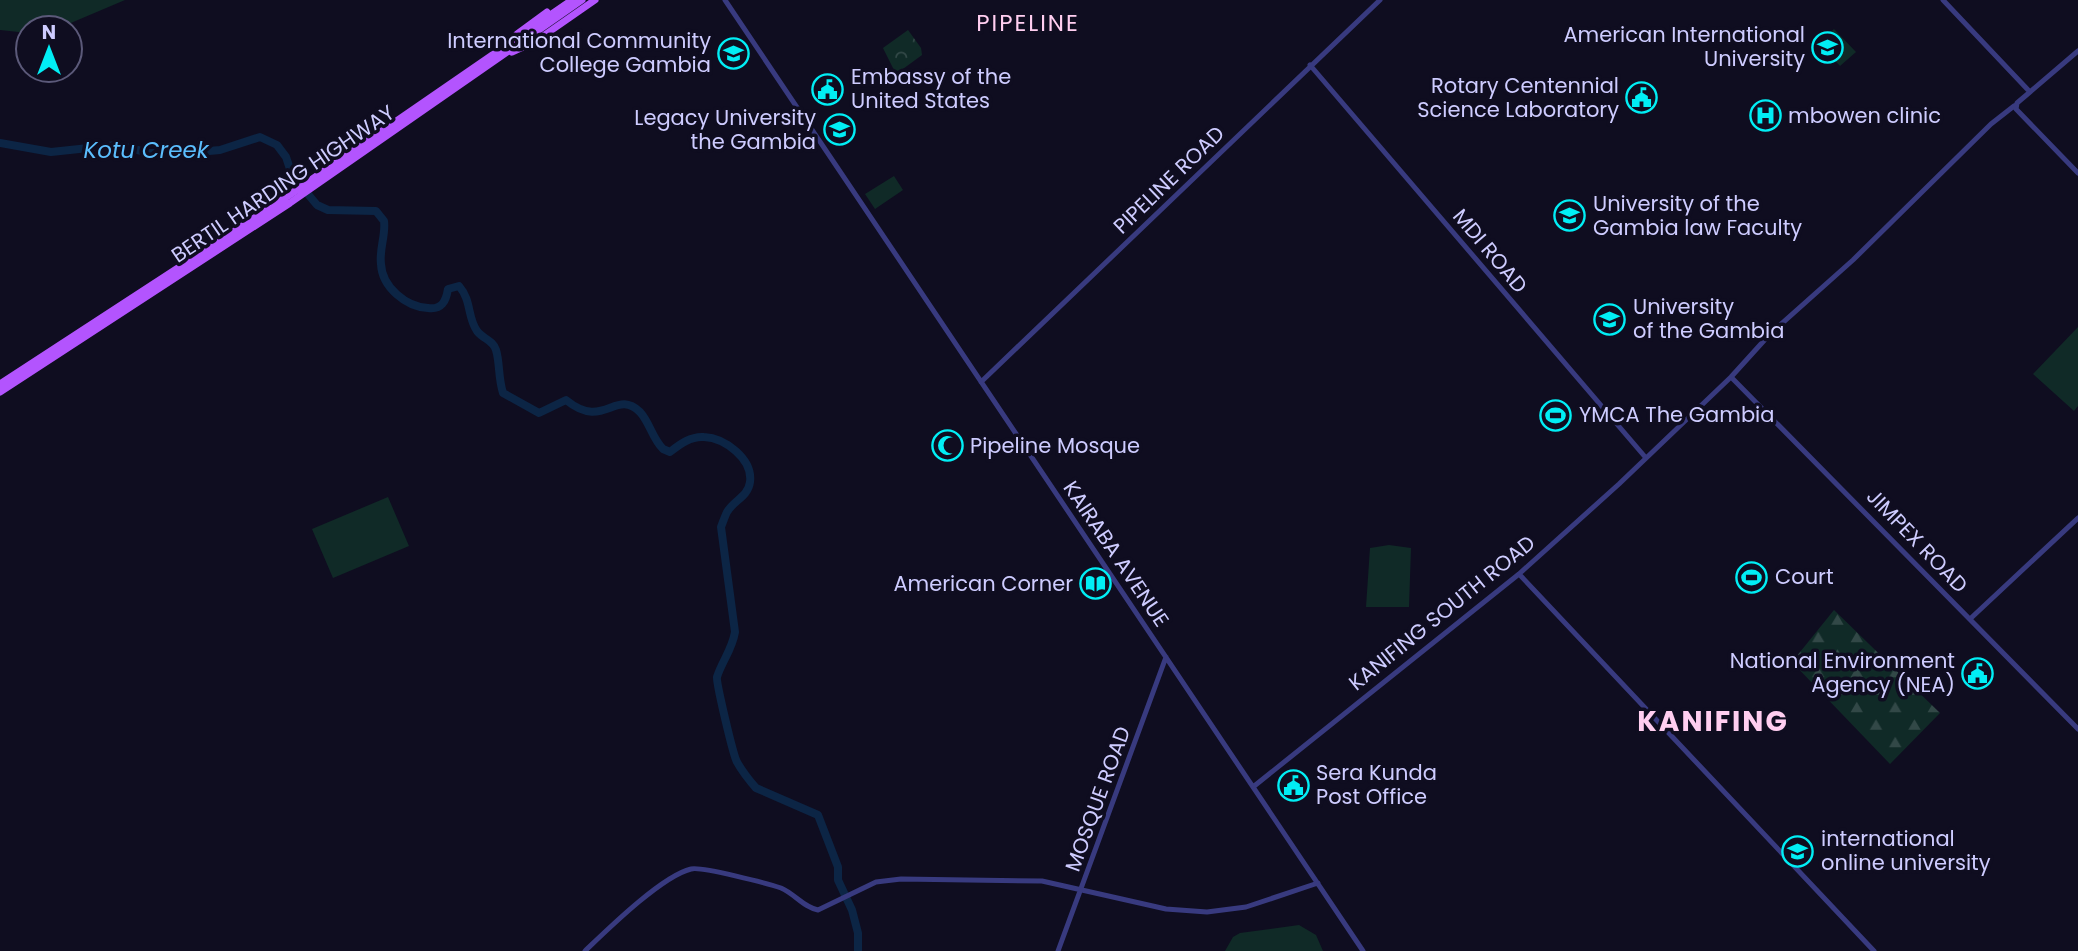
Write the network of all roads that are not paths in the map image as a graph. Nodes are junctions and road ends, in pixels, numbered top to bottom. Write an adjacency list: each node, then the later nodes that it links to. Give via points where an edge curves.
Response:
1 (565, 0): 9 (main road, via 524,28)
2 (572, 0): 8 (main road, BERTIL HARDING HIGHWAY)
3 (582, 0): 8 (main road, BERTIL HARDING HIGHWAY)
4 (595, 0): 9 (main road, via 522,49)
5 (725, 0): 17 (street, KAIRABA AVENUE)
6 (1380, 0): 11 (street, PIPELINE ROAD)
7 (1943, 0): 12 (street)
8 (515, 44): 9 (main road, BERTIL HARDING HIGHWAY)
9 (507, 50): 15 (main road, BERTIL HARDING HIGHWAY)
10 (2078, 51): 12 (street, KANIFING SOUTH ROAD)
11 (1310, 65): 17 (street, PIPELINE ROAD); 20 (street, MDI ROAD)
12 (2030, 92): 13 (street, KANIFING SOUTH ROAD)
13 (2014, 106): 14 (street); 16 (street, KANIFING SOUTH ROAD, via 1770,334)
14 (2078, 173)
15 (296, 195): 18 (main road, BERTIL HARDING HIGHWAY); 19 (main road, BERTIL HARDING HIGHWAY)
16 (1731, 377): 20 (street, KANIFING SOUTH ROAD); 23 (street, JIMPEX ROAD)
17 (981, 382): 24 (street, KAIRABA AVENUE)
18 (0, 384)
19 (0, 392)
20 (1646, 458): 22 (street, KANIFING SOUTH ROAD)
21 (2078, 518): 23 (street)
22 (1519, 574): 26 (street, KANIFING SOUTH ROAD); 32 (street)
23 (1970, 619): 25 (street, JIMPEX ROAD)
24 (1166, 657): 26 (street, KAIRABA AVENUE); 28 (street, MOSQUE ROAD)
25 (2078, 729)
26 (1253, 787): 27 (street, KAIRABA AVENUE)
27 (1318, 883): 28 (street, via 1246,907 1207,912); 31 (street, KAIRABA AVENUE)
28 (1081, 892): 29 (street, via 1042,881 885,880 825,908 812,909 781,888 691,869 625,914); 30 (street, MOSQUE ROAD)
29 (585, 951)
30 (1058, 951)
31 (1363, 951)
32 (1874, 951)

